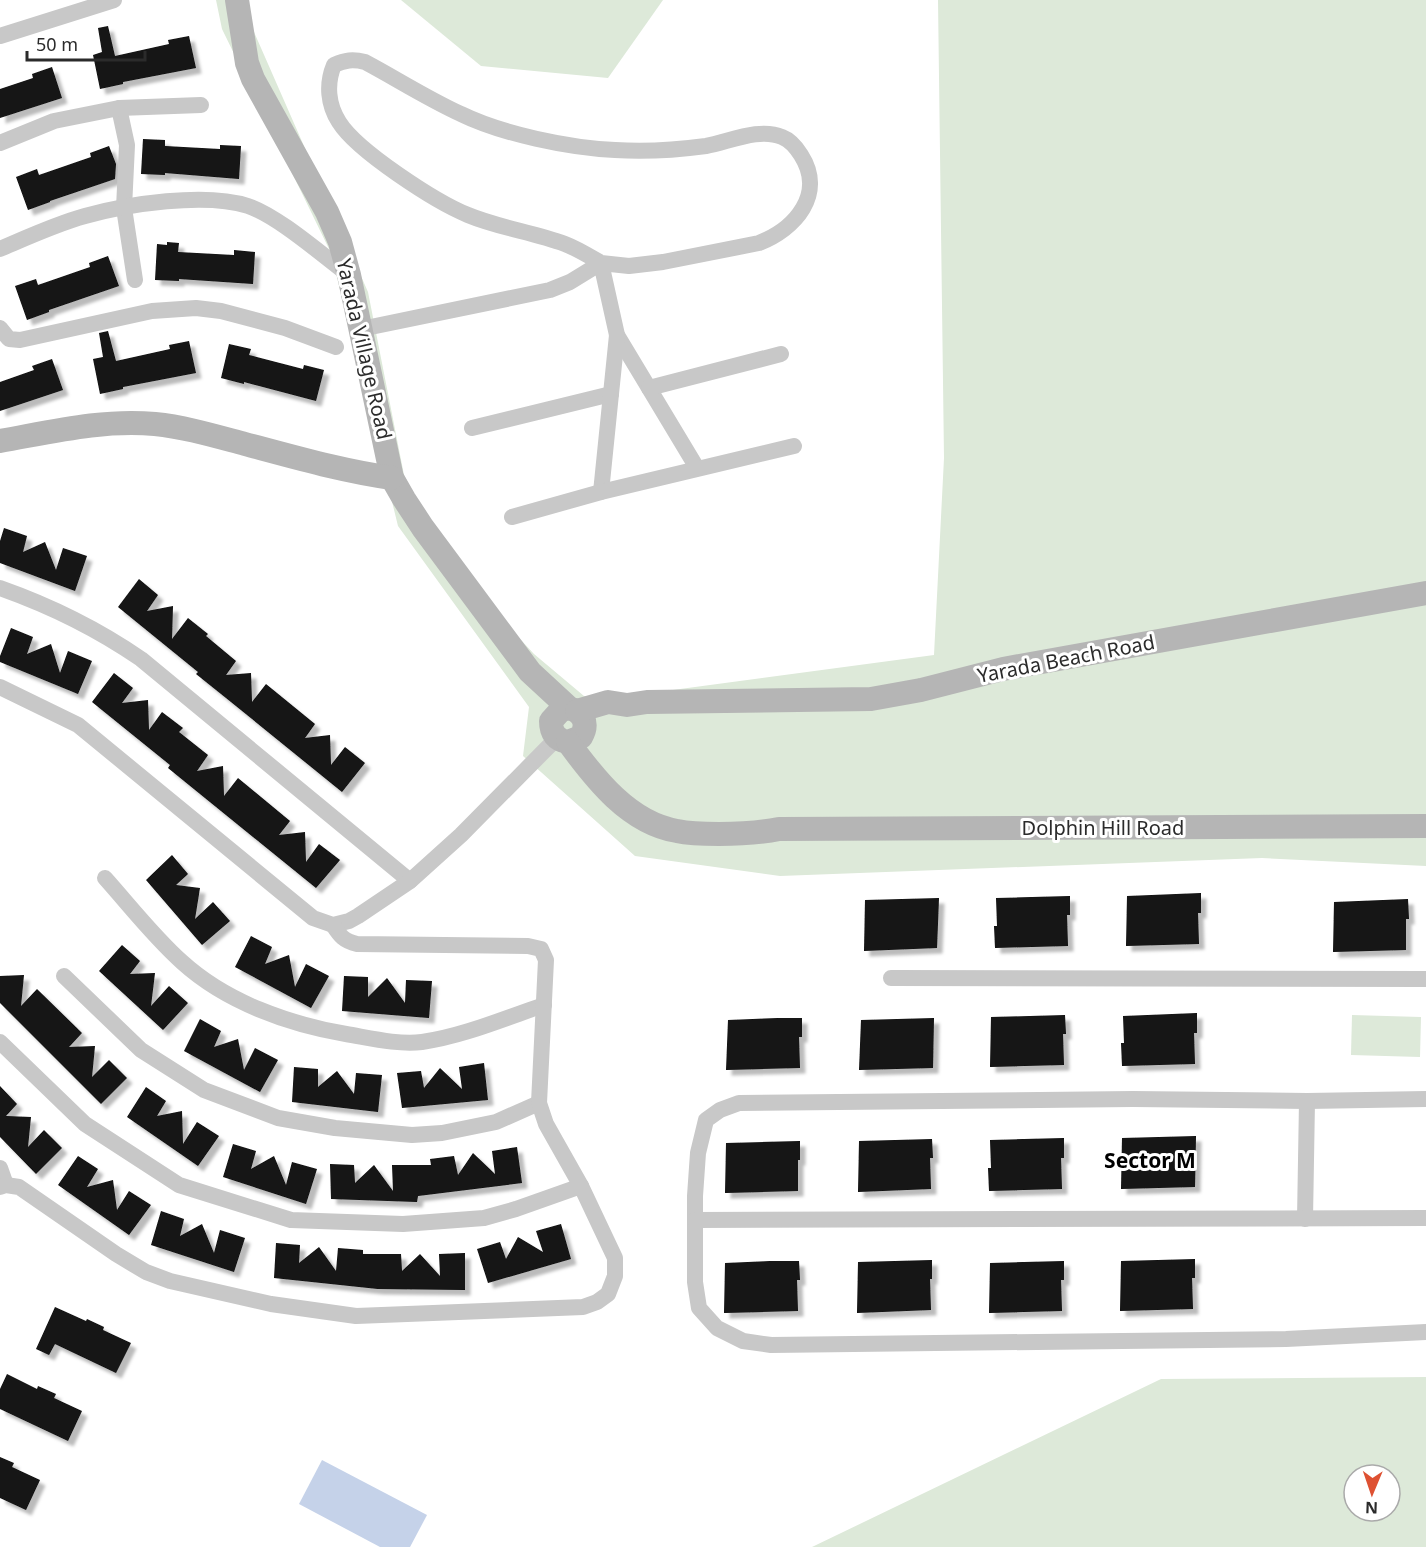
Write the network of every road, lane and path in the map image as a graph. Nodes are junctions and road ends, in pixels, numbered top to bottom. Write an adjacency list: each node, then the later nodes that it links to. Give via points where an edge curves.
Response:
1 (114, 0): 3 (street)
2 (237, 0): 10 (street, Yarada Village Road, via 253,79 327,212)
3 (0, 36)
4 (201, 105): 5 (street)
5 (119, 108): 6 (street, via 54,121); 7 (street, via 127,145)
6 (0, 143)
7 (124, 208): 8 (street, via 85,216); 10 (street, via 201,199 248,206 273,219); 11 (street)
8 (0, 249)
9 (602, 263): 9 (street, via 629,266 663,262 772,238 798,218 807,201 810,184 804,160 796,147 771,134 670,150 614,150 540,140 461,115 365,62 354,59 334,66 328,88 338,122 366,151 459,211 564,244); 13 (street, via 550,290); 14 (street)
10 (349, 275): 13 (street, Yarada Village Road)
11 (135, 280)
12 (0, 328): 15 (street, via 9,339 20,340 152,311 196,308 285,328)
13 (361, 329): 23 (street, Yarada Village Road)
14 (617, 335): 17 (street); 18 (street)
15 (336, 347)
16 (781, 354): 17 (street)
17 (650, 388): 22 (street)
18 (610, 394): 19 (street); 24 (street)
19 (472, 428)
20 (0, 441): 23 (street, via 96,425 156,424 360,474)
21 (794, 446): 22 (street)
22 (697, 468): 24 (street)
23 (392, 478): 29 (street, Yarada Village Road, via 423,528)
24 (600, 492): 25 (street)
25 (512, 517)
26 (0, 588): 32 (street, via 74,618 141,659)
27 (1426, 593): 29 (street, Yarada Beach Road, via 1003,669 871,699 627,705 608,702)
28 (0, 687): 33 (street, via 78,725 313,918)
29 (570, 725): 30 (street, Dolphin Hill Road, via 618,782 662,814 687,821 756,822 779,829); 32 (street)
30 (1426, 826)
31 (105, 878): 37 (street, via 180,961 201,978 244,1003 304,1026 382,1040 421,1042)
32 (410, 881): 33 (street, via 358,916)
33 (333, 925): 37 (street, via 347,942 357,944 541,949 546,960)
34 (64, 976): 41 (street, via 141,1050 204,1090 278,1118 412,1135 496,1122)
35 (891, 978): 36 (street)
36 (1426, 979)
37 (544, 1005): 41 (street)
38 (0, 1042): 44 (street, via 85,1124 178,1185 291,1220 404,1224 484,1218)
39 (1426, 1099): 40 (street)
40 (1307, 1101): 46 (street); 47 (street, via 739,1103 706,1120 698,1153)
41 (539, 1103): 44 (street, via 546,1124)
42 (0, 1168): 43 (street)
43 (3, 1186): 44 (street, via 19,1187 116,1254 170,1281 271,1304 356,1316 583,1307 597,1302 608,1294 615,1276 615,1258)
44 (581, 1186)
45 (1426, 1218): 46 (street)
46 (1305, 1219): 47 (street)
47 (695, 1220): 48 (street, via 699,1308 717,1328 743,1341 771,1345 1286,1339)
48 (1426, 1332)

